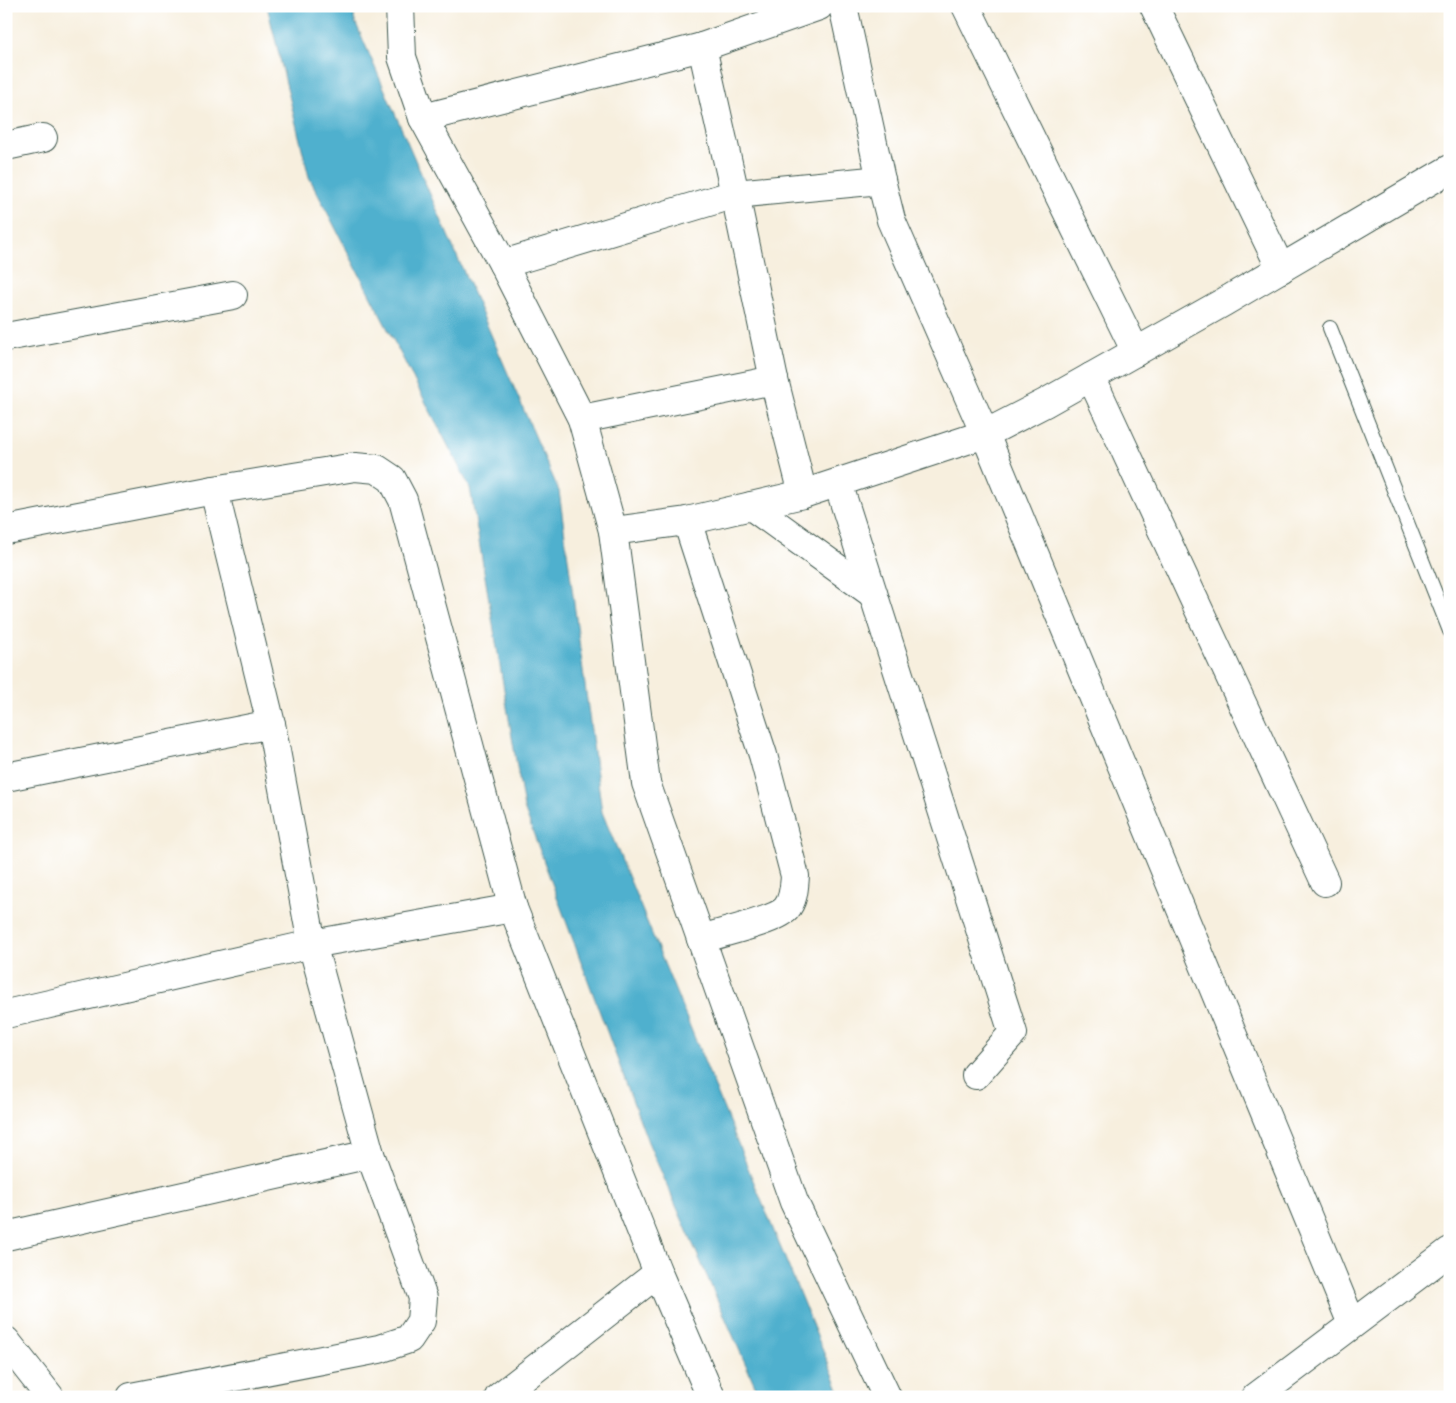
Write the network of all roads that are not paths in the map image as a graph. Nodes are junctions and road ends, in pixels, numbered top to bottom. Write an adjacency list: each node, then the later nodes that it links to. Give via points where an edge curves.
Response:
1 (400, 6): 7 (street, via 402,57)
2 (820, 6): 6 (street)
3 (843, 6): 11 (street)
4 (966, 6): 18 (street)
5 (1154, 6): 14 (street)
6 (702, 47): 7 (street); 12 (street)
7 (423, 118): 13 (street)
8 (44, 138): 9 (street)
9 (6, 146)
10 (1450, 169): 14 (street)
11 (880, 180): 12 (street); 22 (street, via 891,220)
12 (736, 194): 13 (street); 20 (street)
13 (503, 264): 21 (street)
14 (1281, 269): 18 (street)
15 (233, 295): 17 (street)
16 (1330, 328): 31 (lane)
17 (6, 337)
18 (1136, 352): 19 (street)
19 (1091, 377): 22 (street); 34 (street)
20 (774, 380): 21 (street); 25 (street)
21 (582, 419): 29 (street)
22 (985, 434): 23 (street); 44 (street)
23 (838, 483): 25 (street); 30 (street)
24 (214, 490): 28 (street); 32 (street); 35 (street, via 355,467 377,469 392,479 403,500)
25 (803, 494): 26 (street)
26 (751, 506): 27 (street); 30 (street)
27 (687, 521): 29 (street); 36 (street, via 764,755 795,876 794,894 786,909 774,917)
28 (6, 530)
29 (613, 532): 36 (street, via 646,783)
30 (874, 594): 39 (street, via 1014,1033)
31 (1450, 631)
32 (270, 724): 33 (street); 37 (street)
33 (6, 778)
34 (1325, 882)
35 (513, 908): 37 (street); 43 (street)
36 (701, 939): 50 (street, via 794,1202)
37 (312, 944): 38 (street); 40 (street)
38 (6, 1014)
39 (976, 1076)
40 (370, 1154): 41 (street); 47 (street, via 422,1298 421,1321 409,1339 379,1350)
41 (6, 1236)
42 (1450, 1251): 44 (street)
43 (658, 1273): 48 (street); 49 (street)
44 (1352, 1324): 51 (street)
45 (6, 1341): 46 (street)
46 (50, 1397)
47 (131, 1397)
48 (500, 1397)
49 (711, 1397)
50 (887, 1397)
51 (1256, 1397)

